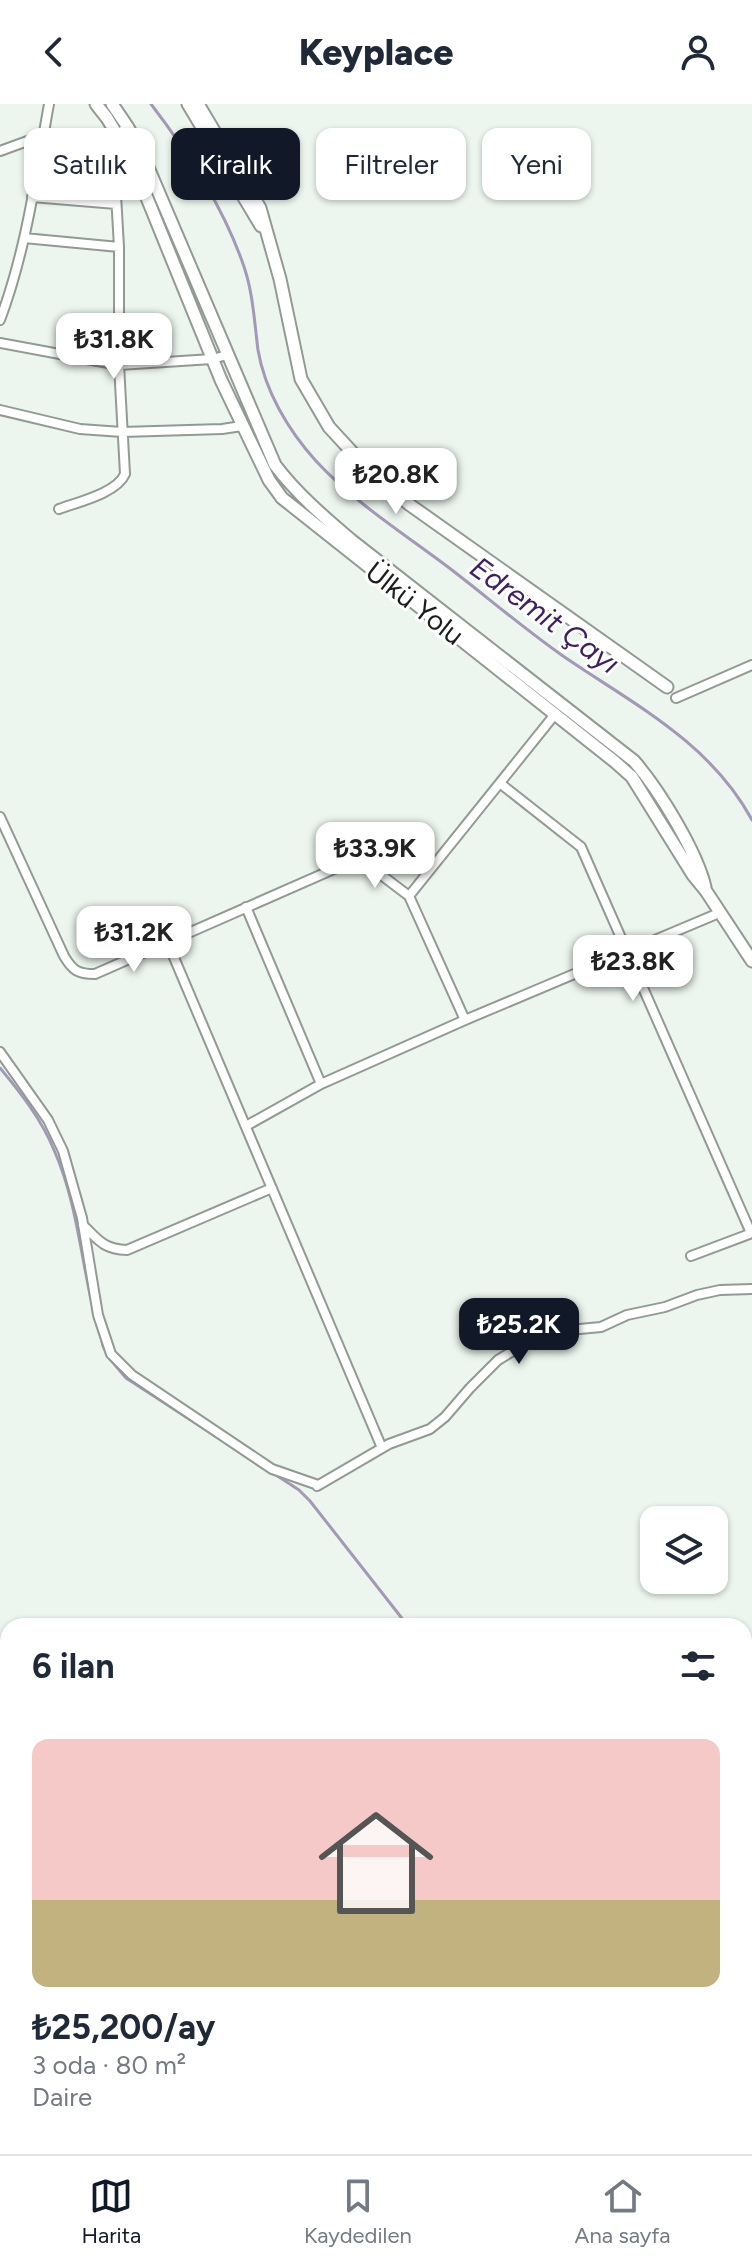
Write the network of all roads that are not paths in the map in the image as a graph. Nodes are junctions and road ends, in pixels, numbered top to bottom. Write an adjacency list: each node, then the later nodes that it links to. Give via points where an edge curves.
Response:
1 (49, 104): 7 (street)
2 (96, 104): 8 (main road, Ülkü Yolu)
3 (112, 104): 6 (main road, Ülkü Yolu)
4 (188, 104): 16 (main road)
5 (198, 104): 16 (main road, via 260,208)
6 (127, 126): 21 (main road, Ülkü Yolu)
7 (45, 128)
8 (113, 128)
9 (24, 142): 10 (street)
10 (0, 151)
11 (31, 200): 17 (street)
12 (68, 200): 15 (street)
13 (116, 200): 15 (street)
14 (148, 200): 22 (main road, Ülkü Yolu)
15 (116, 204): 18 (street)
16 (267, 237): 29 (main road, via 301,379 342,442 410,505)
17 (24, 238): 18 (street); 19 (street)
18 (119, 247): 23 (street)
19 (0, 320)
20 (0, 343): 23 (street)
21 (227, 355): 22 (street); 31 (main road, Ülkü Yolu, via 275,465 289,482 351,540)
22 (212, 359): 23 (street); 25 (main road, Ülkü Yolu)
23 (119, 365): 26 (street)
24 (0, 410): 26 (street, via 80,429)
25 (242, 426): 26 (street); 31 (main road, Ülkü Yolu, via 282,498)
26 (122, 432): 27 (street, via 126,470 120,484)
27 (59, 509)
28 (752, 665): 30 (street)
29 (667, 687)
30 (676, 698)
31 (559, 709): 32 (street); 36 (main road, Ülkü Yolu, via 617,747 648,777)
32 (501, 784): 34 (street); 38 (street, via 581,847)
33 (0, 817): 37 (street, via 71,968 95,974)
34 (409, 896): 35 (street, via 359,858); 40 (street)
35 (246, 907): 37 (street); 42 (street)
36 (719, 913): 38 (street); 39 (main road, Ülkü Yolu)
37 (167, 941): 43 (street)
38 (628, 952): 40 (street); 46 (street)
39 (752, 961)
40 (465, 1020): 42 (street)
41 (0, 1052): 45 (street, via 63,1151)
42 (321, 1084): 43 (street)
43 (246, 1126): 44 (street)
44 (272, 1188): 45 (street, via 127,1250 112,1249); 49 (street)
45 (83, 1225): 49 (street, via 98,1315 111,1354 132,1375 272,1469 316,1487)
46 (751, 1233): 47 (street)
47 (691, 1256)
48 (752, 1289): 49 (street, via 697,1295 601,1327 544,1336 498,1360 430,1429)
49 (382, 1448)

